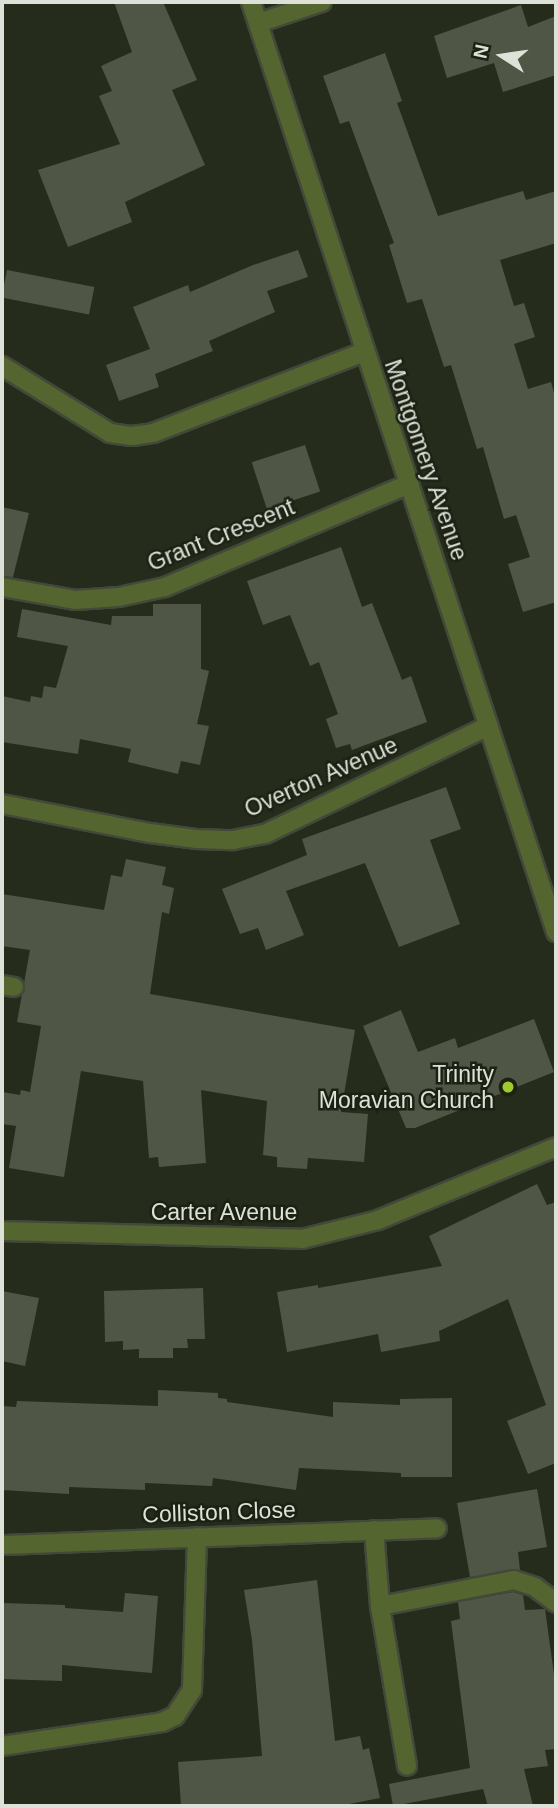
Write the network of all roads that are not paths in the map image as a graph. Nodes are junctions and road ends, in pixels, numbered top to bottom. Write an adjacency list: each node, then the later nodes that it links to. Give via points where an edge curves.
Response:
1 (251, 2): 3 (street, Montgomery Avenue)
2 (322, 2): 3 (street)
3 (258, 23): 4 (street, Montgomery Avenue)
4 (364, 352): 5 (street, via 153,433 132,436 110,433); 6 (street, Montgomery Avenue)
5 (2, 366)
6 (409, 484): 7 (street, Grant Crescent, via 165,587 75,600); 8 (street, Montgomery Avenue)
7 (2, 587)
8 (488, 726): 9 (street, Overton Avenue, via 265,834 233,840 150,832); 10 (street, Montgomery Avenue)
9 (2, 804)
10 (556, 933)
11 (556, 1147): 12 (street, Carter Avenue, via 378,1220 302,1239)
12 (2, 1231)
13 (438, 1528): 14 (street, Colliston Close)
14 (374, 1530): 15 (street, Colliston Close); 18 (street)
15 (197, 1537): 16 (street, Colliston Close); 19 (street, via 192,1689 175,1716 162,1723)
16 (2, 1545)
17 (556, 1603): 18 (street, via 536,1587 514,1580)
18 (380, 1606): 20 (street)
19 (2, 1746)
20 (407, 1766)

